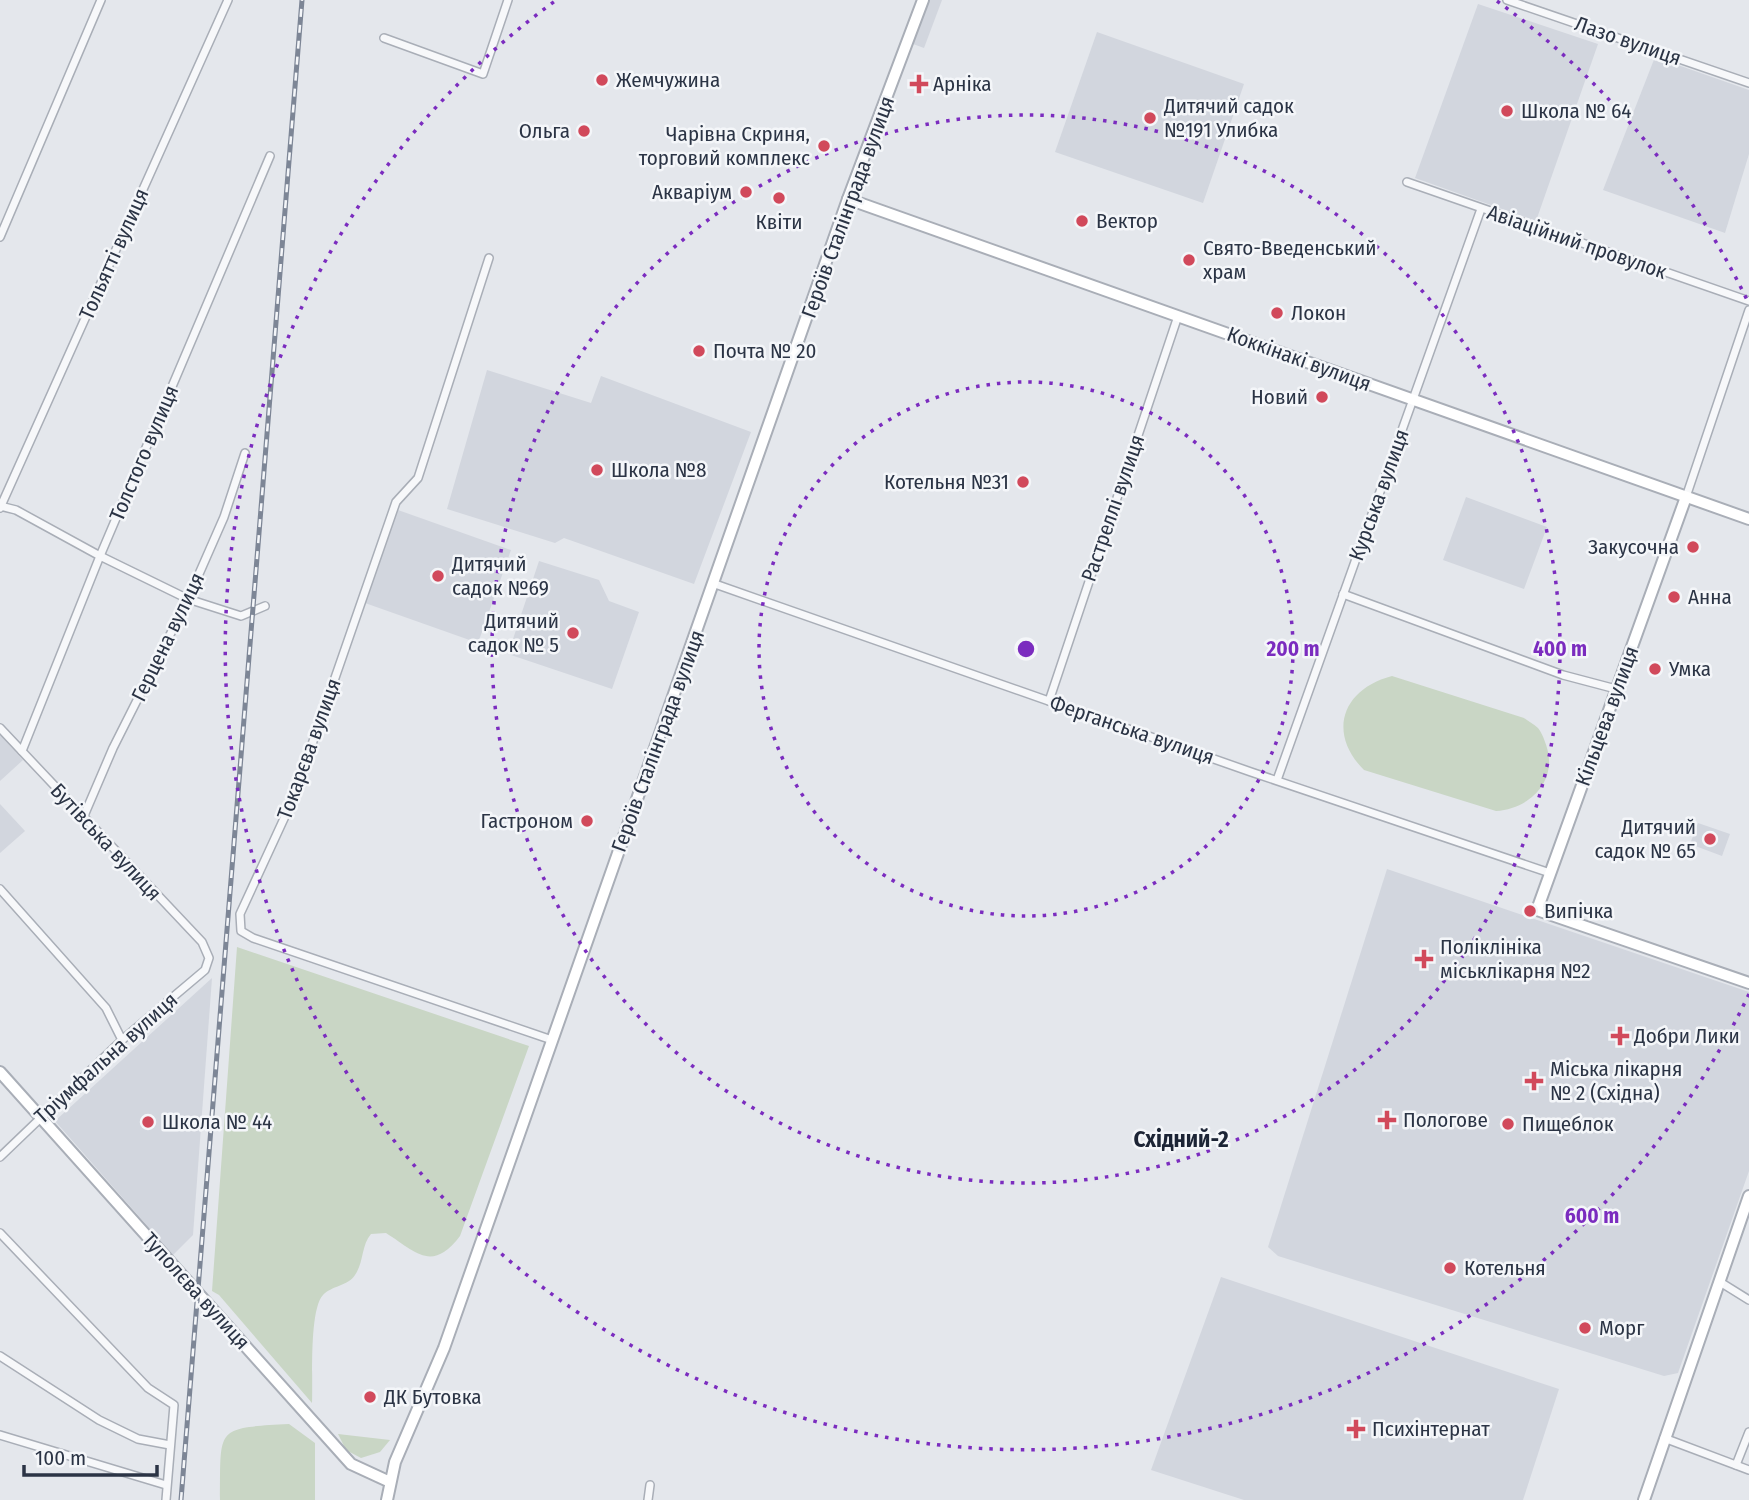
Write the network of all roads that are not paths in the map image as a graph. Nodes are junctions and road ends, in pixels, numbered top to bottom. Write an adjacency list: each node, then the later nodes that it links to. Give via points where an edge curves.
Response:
1 (101, 0): 12 (street)
2 (228, 0): 20 (street, Тольятті вулиця)
3 (508, 0): 6 (street, via 483,74)
4 (923, 0): 10 (street, Героїв Сталінграда вулиця)
5 (1507, 0): 7 (street, Лазо вулиця)
6 (384, 38)
7 (1749, 83)
8 (270, 156): 22 (street, Толстого вулиця)
9 (1406, 182): 11 (street, Авіаційний провулок)
10 (848, 199): 16 (street, Коккінакі вулиця); 23 (street, Героїв Сталінграда вулиця)
11 (1481, 209): 14 (street, Авіаційний провулок); 17 (street, Курська вулиця)
12 (0, 237)
13 (489, 258): 38 (street, Токарєва вулиця, via 418,478 396,502 293,799 239,923 241,931 253,938)
14 (1749, 301)
15 (1749, 310): 19 (street, Кільцева вулиця)
16 (1178, 316): 17 (street, Коккінакі вулиця); 28 (street, Растреллі вулиця)
17 (1413, 401): 19 (street, Коккінакі вулиця); 24 (street, Курська вулиця)
18 (245, 453): 25 (street, Герцена вулиця, via 224,517)
19 (1686, 497): 21 (street, Коккінакі вулиця); 27 (street, Кільцева вулиця)
20 (0, 507): 22 (street, via 16,510)
21 (1749, 519)
22 (100, 556): 25 (street); 30 (street, Толстого вулиця)
23 (715, 584): 28 (street, Ферганська вулиця); 38 (street, Героїв Сталінграда вулиця)
24 (1343, 594): 27 (street); 31 (street, Курська вулиця)
25 (188, 599): 26 (street, via 241,616); 32 (street, Герцена вулиця)
26 (265, 606)
27 (1616, 690): 33 (street, Кільцева вулиця)
28 (1049, 701): 31 (street, Ферганська вулиця)
29 (0, 728): 30 (street, Бутівська вулиця)
30 (22, 751): 32 (street, Бутівська вулиця)
31 (1277, 780): 33 (street, Ферганська вулиця)
32 (83, 818): 35 (street, Бутівська вулиця, via 202,942)
33 (1550, 873): 36 (street, Кільцева вулиця, via 1537,910)
34 (0, 889): 37 (street, via 106,1008)
35 (209, 958): 37 (street, Тріумфальна вулиця, via 205,970)
36 (1749, 983)
37 (122, 1040): 40 (street, Тріумфальна вулиця)
38 (552, 1040): 54 (street, Героїв Сталінграда вулиця, via 444,1348)
39 (0, 1072): 40 (street, Туполєва вулиця)
40 (41, 1116): 41 (street, Тріумфальна вулиця); 54 (street, Туполєва вулиця, via 351,1464)
41 (0, 1157)
42 (1749, 1196): 43 (street)
43 (1745, 1222): 45 (street)
44 (0, 1233): 51 (street, via 148,1388 174,1405)
45 (1720, 1282): 46 (street); 50 (street)
46 (1749, 1300)
47 (0, 1356): 51 (street, via 99,1420 138,1439)
48 (1749, 1432): 52 (street)
49 (0, 1435): 55 (street)
50 (1664, 1438): 52 (street); 60 (street)
51 (170, 1445): 55 (street)
52 (1736, 1465): 53 (street)
53 (1749, 1470)
54 (390, 1482): 58 (street)
55 (166, 1485): 57 (street)
56 (650, 1485): 59 (street)
57 (166, 1500)
58 (387, 1500)
59 (648, 1500)
60 (1644, 1500)

